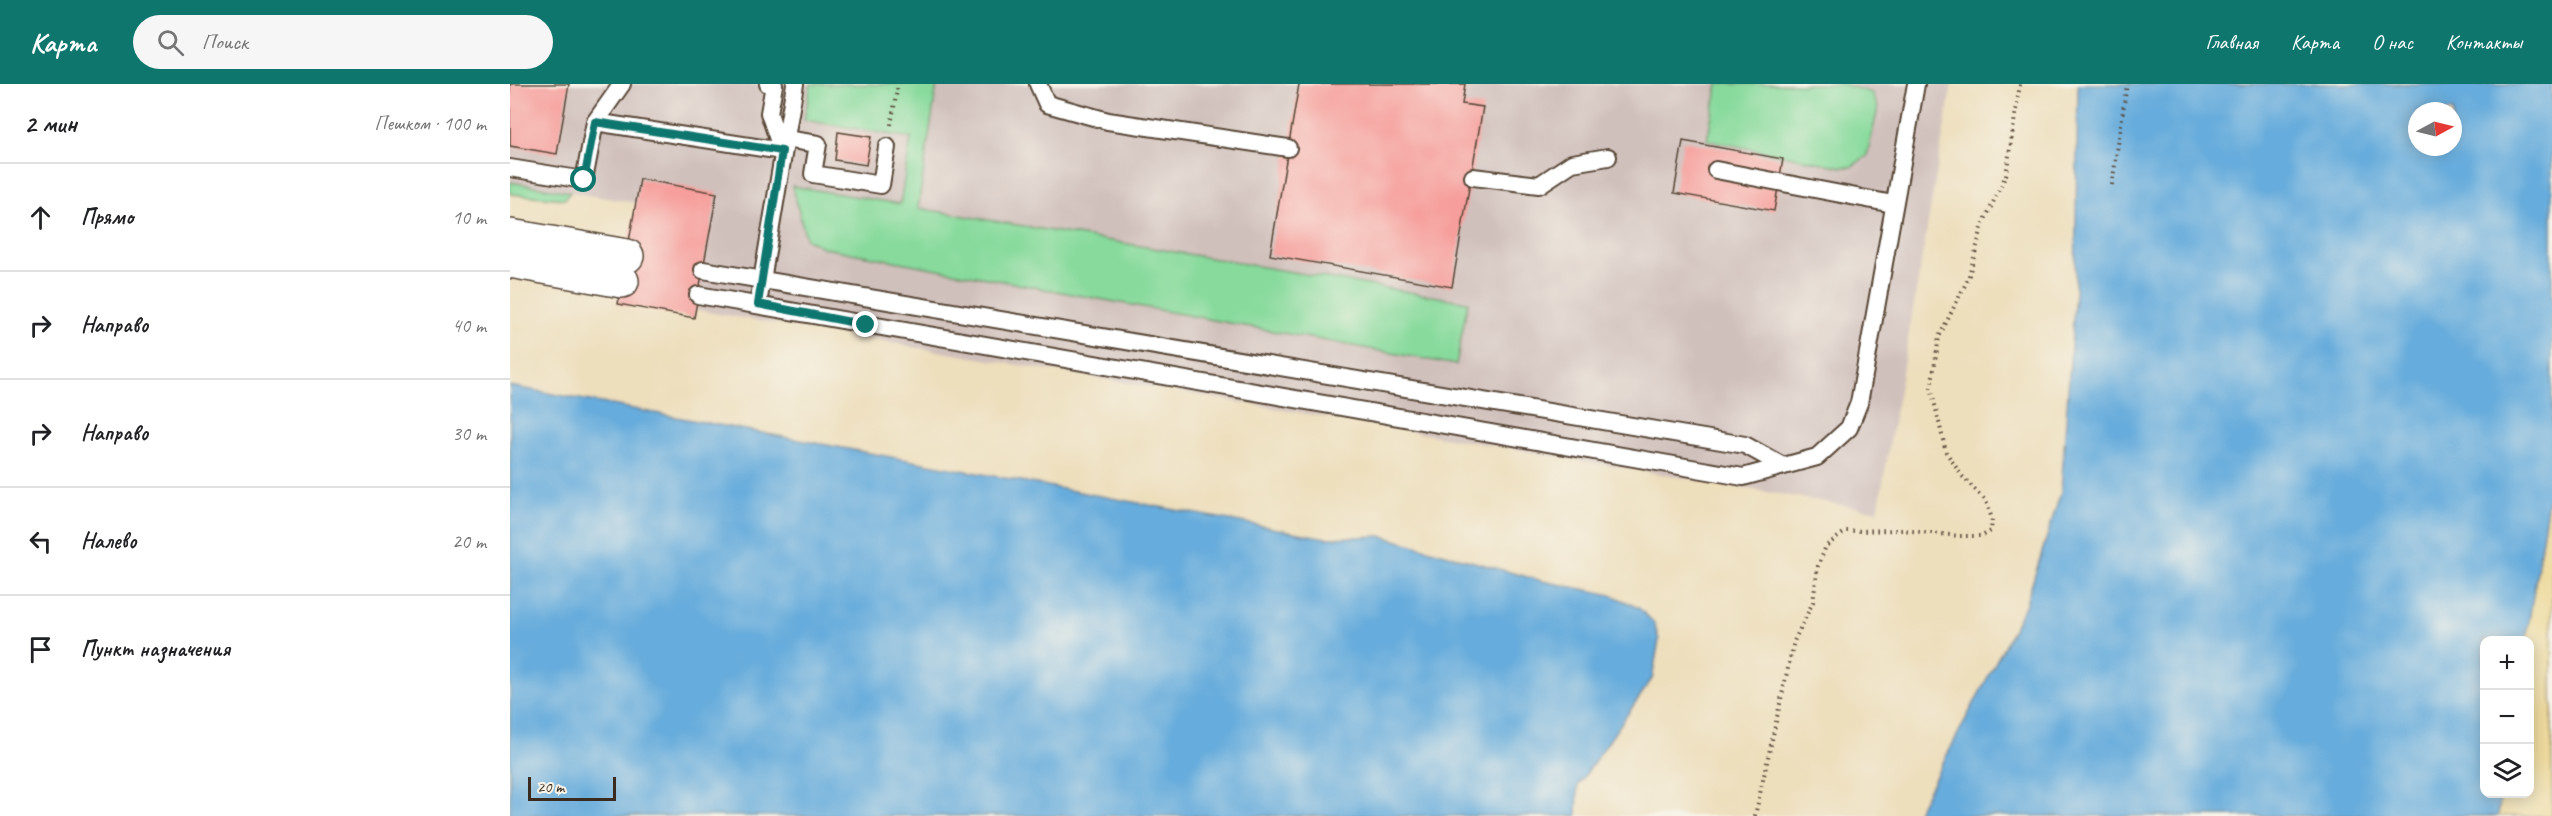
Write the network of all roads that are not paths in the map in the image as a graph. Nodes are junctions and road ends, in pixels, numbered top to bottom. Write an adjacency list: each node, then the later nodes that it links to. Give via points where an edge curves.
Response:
1 (622, 84): 6 (lane)
2 (771, 84): 5 (lane); 7 (lane, via 769,113)
3 (1038, 84): 9 (lane, via 1047,104 1108,121)
4 (1916, 84): 14 (lane)
5 (793, 92): 7 (lane)
6 (595, 122): 7 (lane); 11 (lane, via 584,180)
7 (784, 145): 8 (lane, via 818,144 813,174 881,184); 18 (lane)
8 (888, 147)
9 (1288, 148)
10 (1608, 157): 13 (lane, via 1572,163 1539,185)
11 (510, 168)
12 (1716, 170): 14 (lane)
13 (1473, 177)
14 (1893, 204): 21 (lane, via 1859,403 1849,428 1817,457)
15 (510, 236): 16 (street, via 624,268)
16 (510, 261)
17 (703, 270): 18 (lane)
18 (762, 280): 20 (lane); 21 (lane, via 1744,445)
19 (698, 295): 20 (lane)
20 (758, 304): 21 (lane, via 1743,477)
21 (1783, 466)

